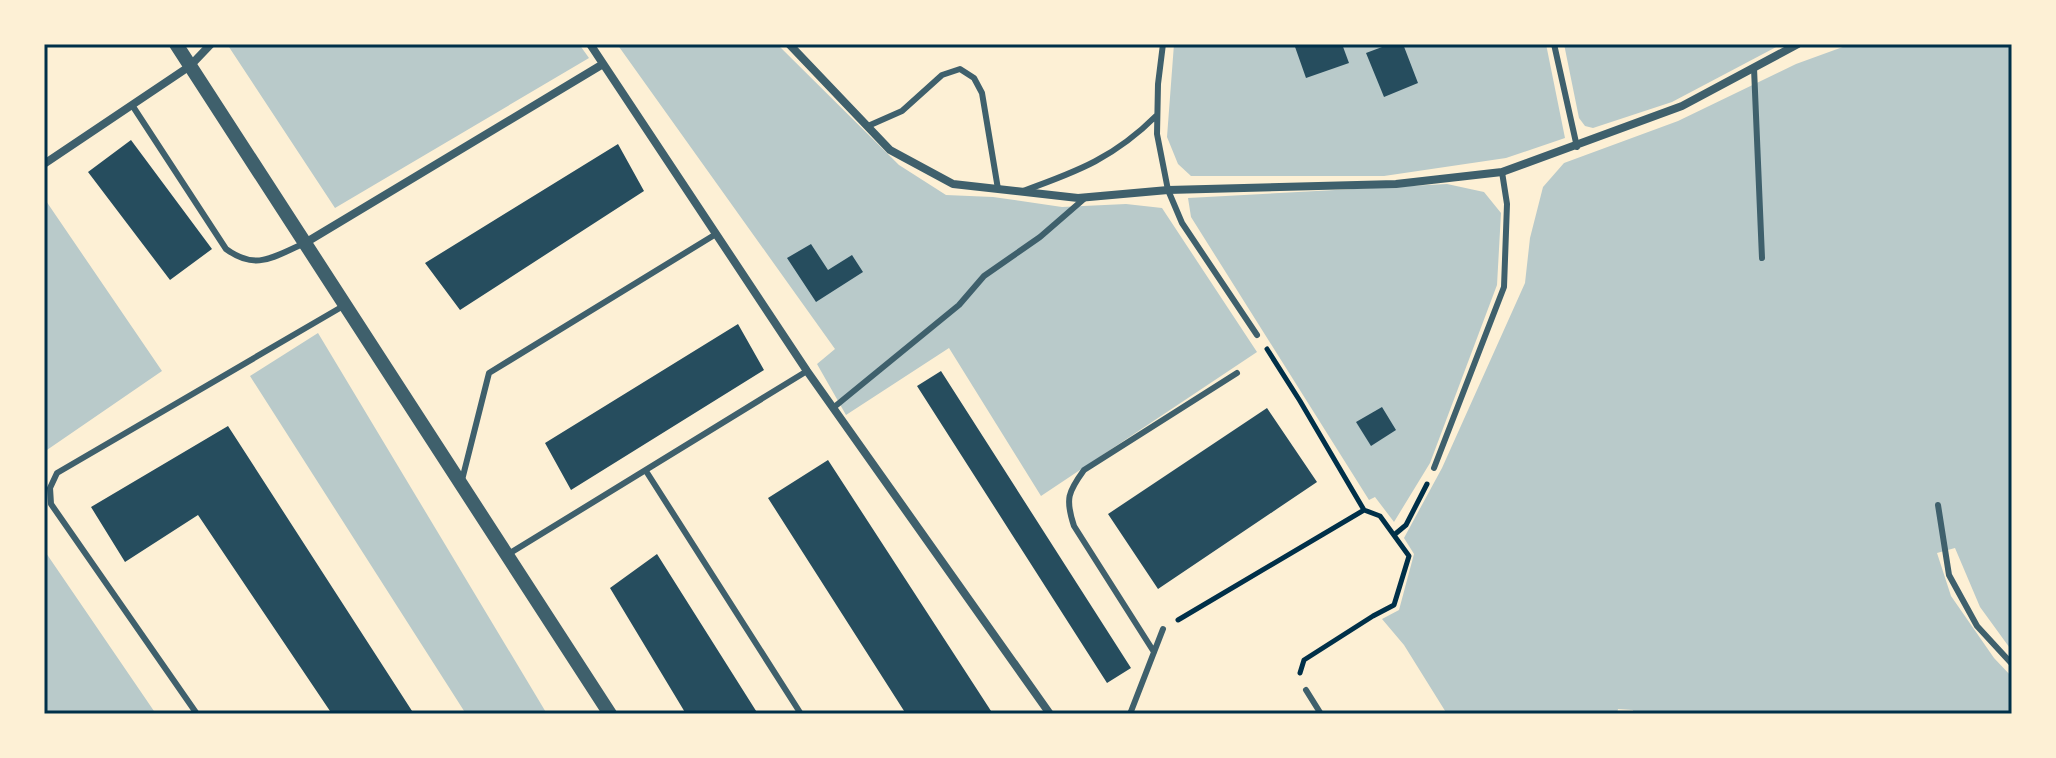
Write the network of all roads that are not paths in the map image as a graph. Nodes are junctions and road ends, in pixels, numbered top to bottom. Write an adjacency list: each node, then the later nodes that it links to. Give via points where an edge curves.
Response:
1 (176, 44): 9 (street)
2 (211, 44): 9 (street)
3 (590, 44): 8 (street)
4 (789, 44): 13 (street)
5 (1163, 44): 12 (lane)
6 (1554, 44): 14 (lane)
7 (1798, 44): 10 (street)
8 (603, 64): 21 (street); 22 (street)
9 (190, 66): 11 (street); 22 (street)
10 (1754, 68): 14 (street, via 1682,106); 23 (lane)
11 (132, 105): 15 (street); 22 (lane, via 226,249 240,259 261,262)
12 (1157, 115): 18 (lane); 19 (lane, via 1102,159)
13 (868, 126): 17 (street, via 890,150 953,184); 17 (lane, via 902,111 942,75 960,69 974,78 982,93)
14 (1577, 147): 16 (street)
15 (44, 164)
16 (1502, 172): 18 (street, via 1396,184); 29 (lane, via 1507,204 1504,287)
17 (998, 189): 19 (street)
18 (1168, 190): 20 (street); 25 (lane, via 1182,223)
19 (1022, 192): 20 (street)
20 (1086, 197): 28 (lane, via 984,276 959,305)
21 (716, 234): 26 (street); 31 (lane, via 489,373)
22 (305, 243): 24 (street)
23 (1762, 258)
24 (345, 305): 31 (street); 38 (lane, via 57,473 50,488 51,504 65,526)
25 (1257, 335)
26 (807, 371): 28 (street); 30 (lane)
27 (1237, 373): 35 (lane, via 1084,470 1070,489 1074,526)
28 (833, 408): 41 (street)
29 (1434, 468)
30 (646, 471): 33 (lane); 40 (lane)
31 (461, 484): 33 (street)
32 (1938, 505): 36 (lane, via 1949,575 1977,626)
33 (507, 555): 39 (street)
34 (1163, 629): 35 (lane)
35 (1154, 652): 42 (lane)
36 (2012, 664)
37 (1306, 690): 43 (lane)
38 (197, 714)
39 (610, 714)
40 (801, 714)
41 (1050, 714)
42 (1130, 714)
43 (1321, 714)

